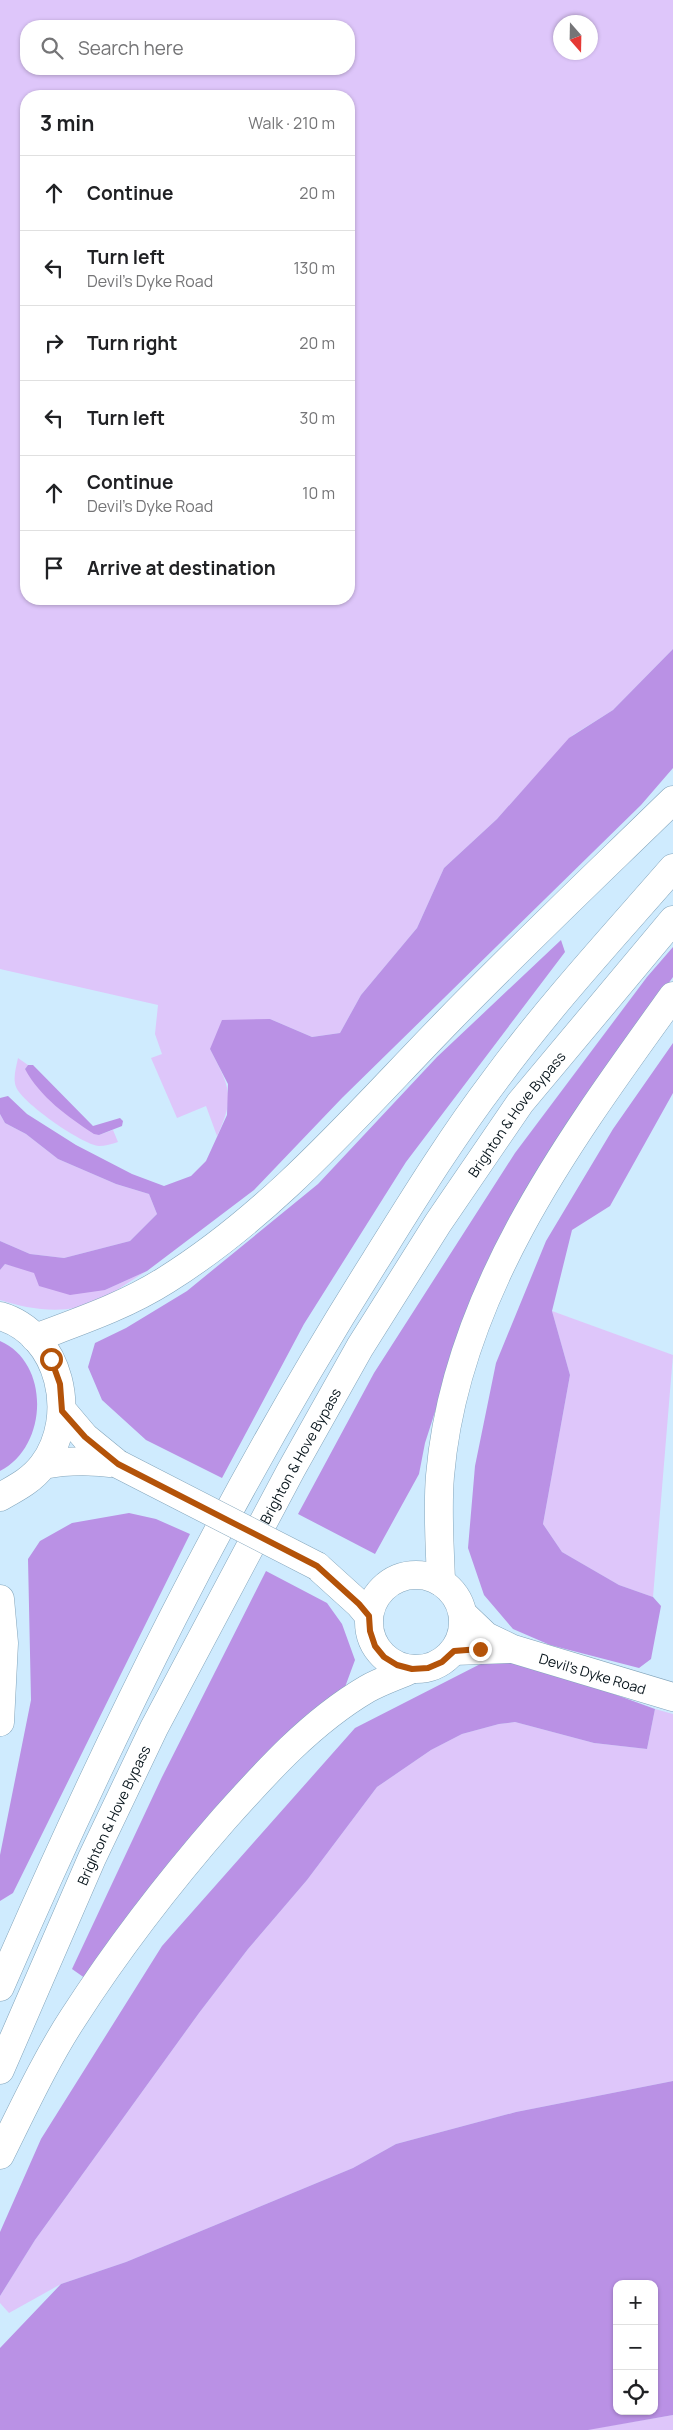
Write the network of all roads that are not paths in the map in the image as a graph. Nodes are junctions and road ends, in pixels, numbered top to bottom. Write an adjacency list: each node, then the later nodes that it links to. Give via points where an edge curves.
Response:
1 (673, 800): 6 (main road, via 464,1005 314,1159 240,1225 165,1281 128,1301)
2 (673, 868): 22 (main road, via 536,1024 412,1202 332,1328 189,1584 62,1844)
3 (673, 920): 23 (main road, Brighton & Hove Bypass, via 520,1103 438,1222 360,1347 154,1728 92,1858)
4 (673, 996): 12 (main road, via 562,1155 489,1292 460,1373 447,1426 438,1508)
5 (0, 1316): 6 (main road, via 8,1318)
6 (35, 1338): 7 (main road, via 51,1359 60,1384)
7 (62, 1411): 8 (main road, via 85,1437); 9 (main road, via 57,1440)
8 (118, 1464): 9 (main road, via 68,1460); 11 (main road, bridge)
9 (42, 1465): 10 (main road, via 22,1486)
10 (0, 1497)
11 (317, 1566): 13 (main road, via 365,1585); 16 (main road)
12 (441, 1582): 13 (main road, via 427,1576 412,1575 398,1578); 15 (main road, via 452,1590)
13 (385, 1586): 16 (main road)
14 (0, 1599): 21 (main road, via 4,1642)
15 (463, 1614): 17 (main road, Devil's Dyke Road, via 486,1636); 18 (main road, via 463,1627)
16 (369, 1616): 19 (main road, via 375,1646 384,1657)
17 (513, 1649): 18 (main road, Devil's Dyke Road); 20 (main road, Devil's Dyke Road)
18 (454, 1651): 19 (main road, via 442,1662 428,1668)
19 (412, 1669): 24 (main road, via 368,1689 293,1746 188,1861 128,1938 72,2020)
20 (673, 1697)
21 (0, 1722)
22 (0, 1987)
23 (0, 2070)
24 (0, 2155)

